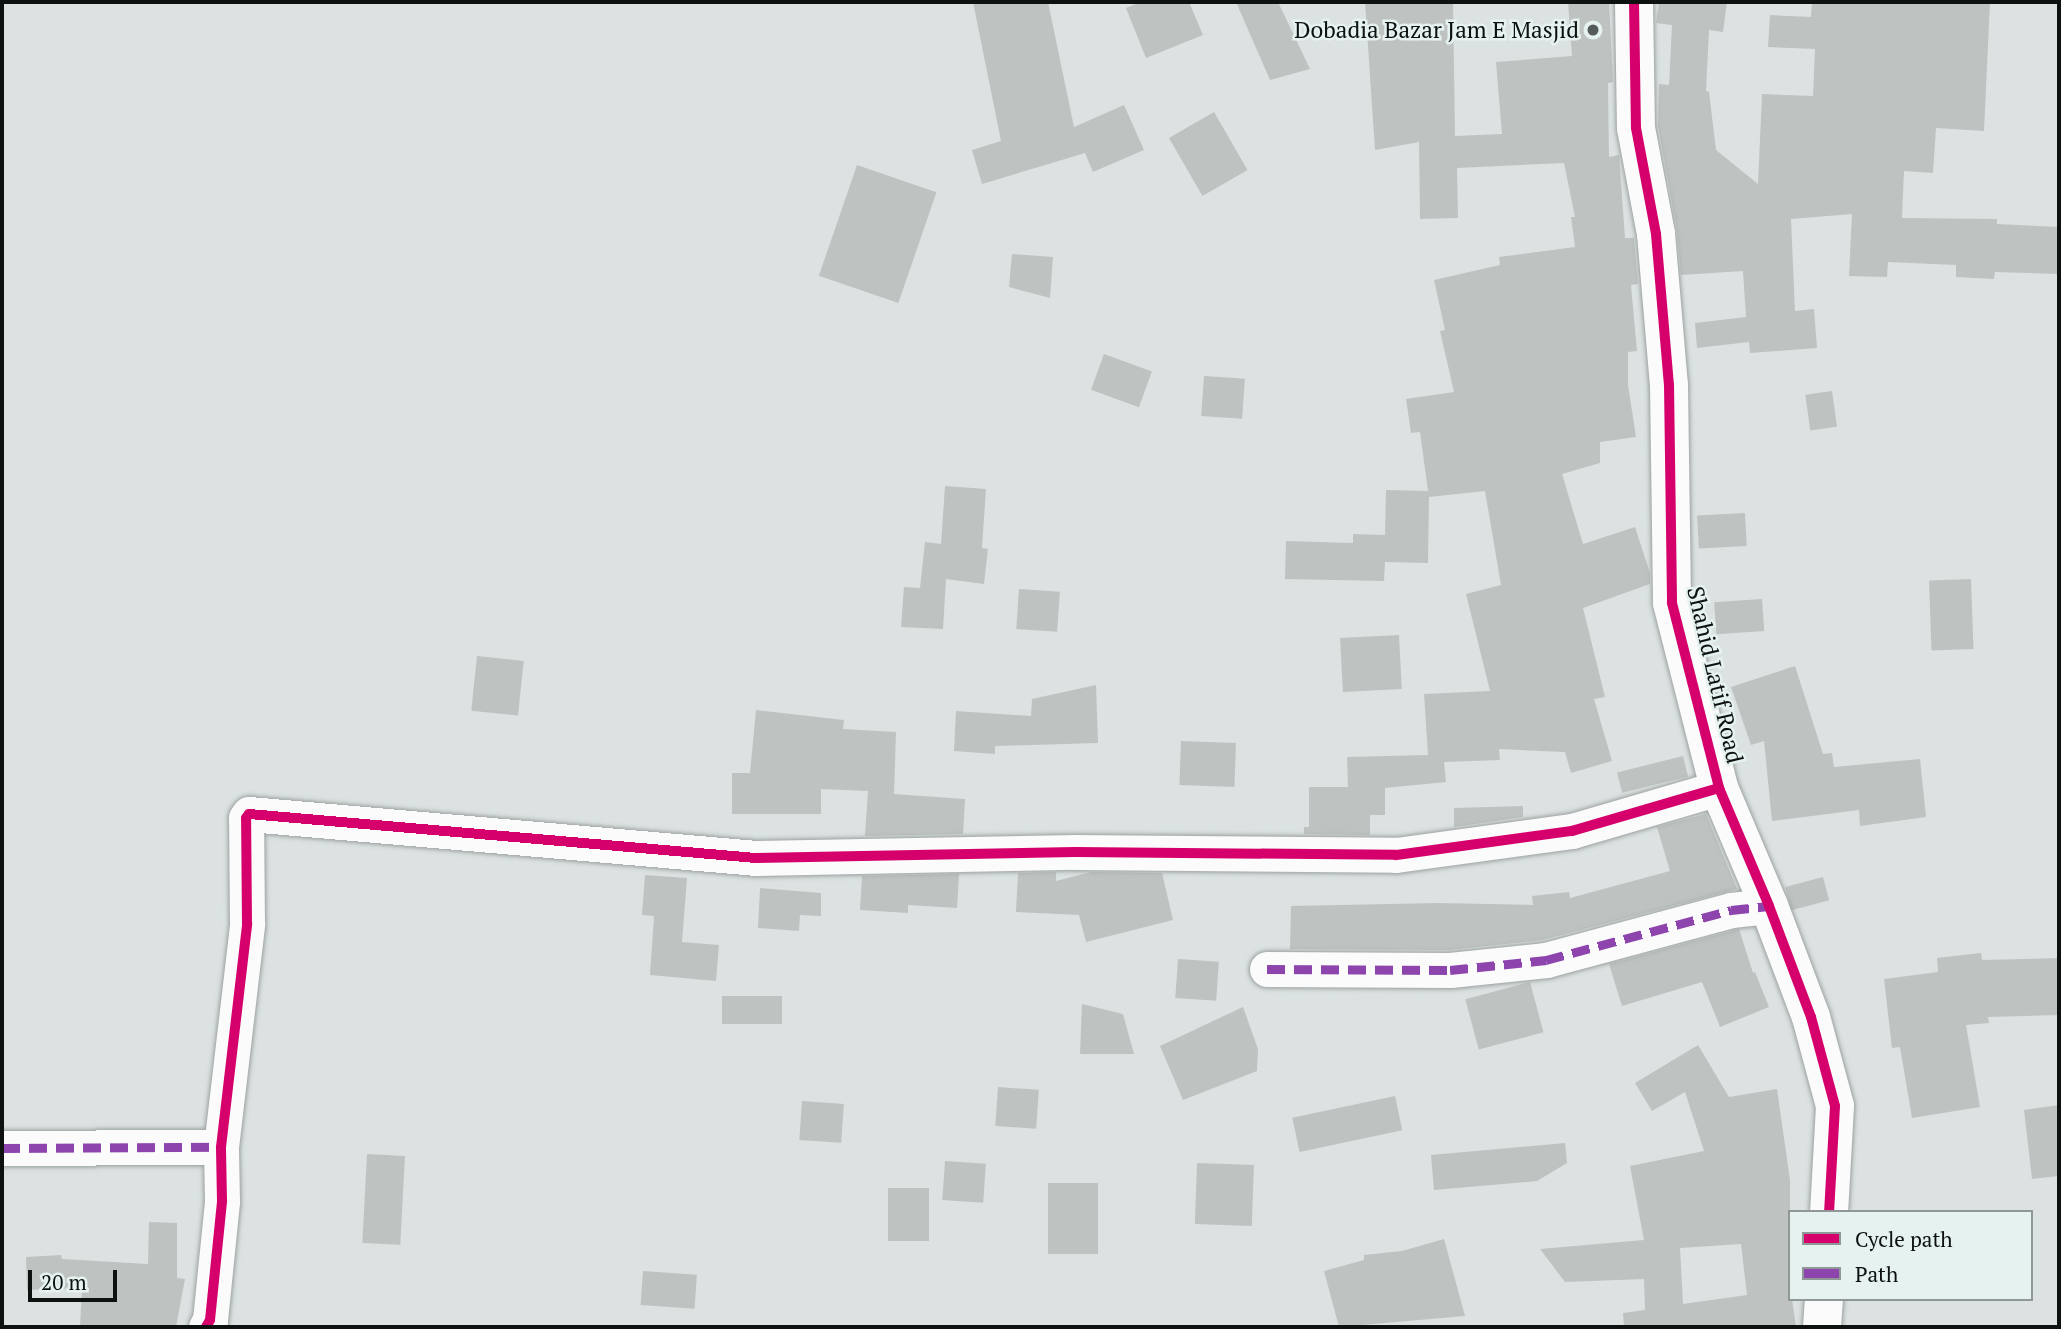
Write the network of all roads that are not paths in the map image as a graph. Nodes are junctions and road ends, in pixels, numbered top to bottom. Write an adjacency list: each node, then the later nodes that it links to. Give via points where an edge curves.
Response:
1 (1634, 2): 2 (street, Shahid Latif Road, via 1636,128 1656,234 1669,385 1672,603)
2 (1719, 788): 3 (street, Shahid Latif Road); 5 (street, via 1572,831 1396,855 1075,852 756,858 249,814 247,924)
3 (1769, 906): 4 (street, via 1731,910 1546,960 1450,970); 7 (street, Shahid Latif Road, via 1811,1017 1835,1105)
4 (1267, 969)
5 (220, 1146): 6 (street); 9 (street, via 222,1200)
6 (2, 1148)
7 (1829, 1210)
8 (1824, 1301): 10 (street)
9 (206, 1327)
10 (1822, 1327)

